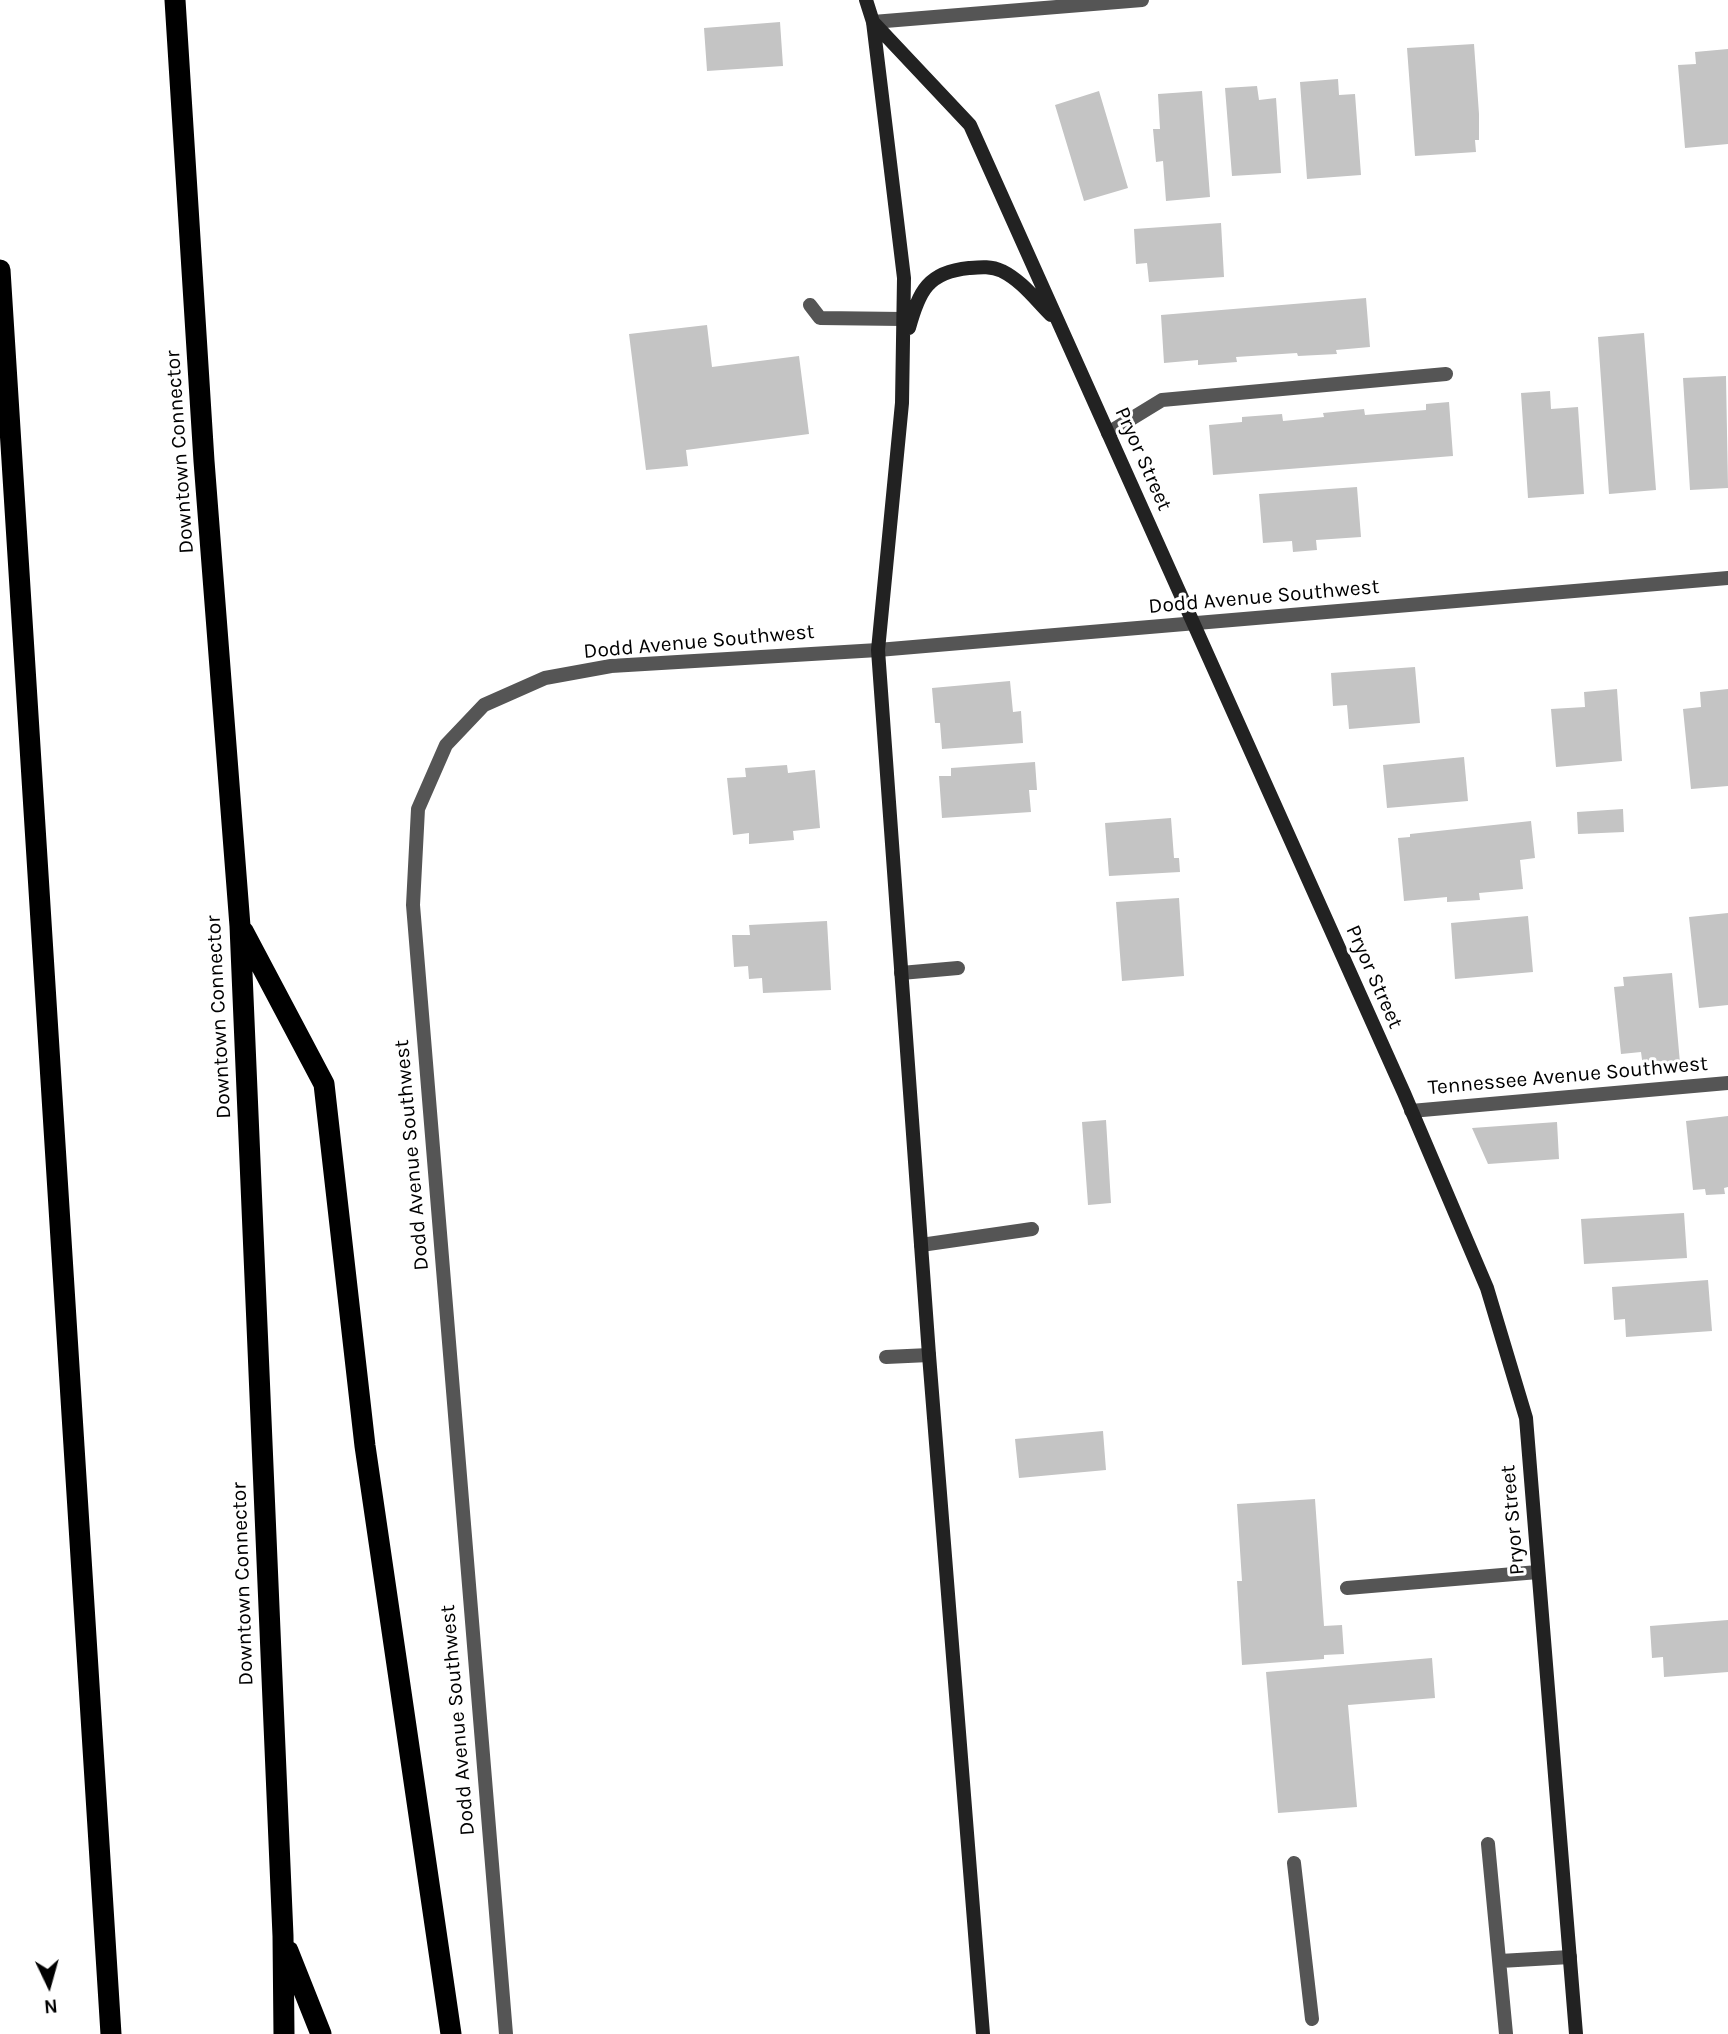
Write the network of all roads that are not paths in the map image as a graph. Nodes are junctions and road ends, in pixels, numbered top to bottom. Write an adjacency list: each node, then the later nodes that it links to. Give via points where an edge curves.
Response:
1 (175, 0): 17 (highway, Downtown Connector)
2 (866, 0): 4 (main road)
3 (1142, 0): 4 (street)
4 (873, 22): 7 (main road, via 904,278); 8 (main road, Pryor Street, via 970,125)
5 (0, 270): 10 (highway)
6 (810, 306): 7 (street, via 820,318)
7 (903, 319): 9 (main road)
8 (1059, 323): 9 (main road, via 1021,283 1000,270 960,269 937,277 922,290); 13 (main road, Pryor Street)
9 (903, 346): 16 (main road, via 902,403)
10 (4, 366): 12 (highway); 34 (highway)
11 (1446, 374): 13 (street, via 1162,400)
12 (0, 415)
13 (1108, 433): 15 (main road, Pryor Street)
14 (1728, 578): 15 (street, Dodd Avenue Southwest)
15 (1194, 623): 16 (street, Dodd Avenue Southwest); 21 (main road, Pryor Street)
16 (878, 650): 19 (main road); 38 (street, Dodd Avenue Southwest, via 611,666 545,678 485,705 446,745 418,809 413,905)
17 (240, 926): 30 (highway, Downtown Connector); 37 (highway, via 324,1084 365,1447)
18 (958, 968): 19 (street)
19 (901, 973): 23 (main road)
20 (1728, 1083): 21 (street, Tennessee Avenue Southwest)
21 (1411, 1111): 26 (main road, Pryor Street, via 1487,1288 1526,1418)
22 (1032, 1229): 23 (street)
23 (921, 1245): 24 (main road)
24 (929, 1355): 25 (street); 39 (main road)
25 (886, 1357)
26 (1538, 1572): 27 (street); 31 (main road, Pryor Street)
27 (1347, 1588)
28 (1488, 1844): 32 (street)
29 (1294, 1863): 33 (street)
30 (283, 1936): 35 (highway, Downtown Connector); 36 (highway)
31 (1570, 1956): 32 (street); 41 (main road, Pryor Street)
32 (1500, 1961): 40 (street)
33 (1312, 2019)
34 (111, 2034)
35 (284, 2034)
36 (321, 2034)
37 (451, 2034)
38 (506, 2034)
39 (983, 2034)
40 (1506, 2034)
41 (1576, 2034)

